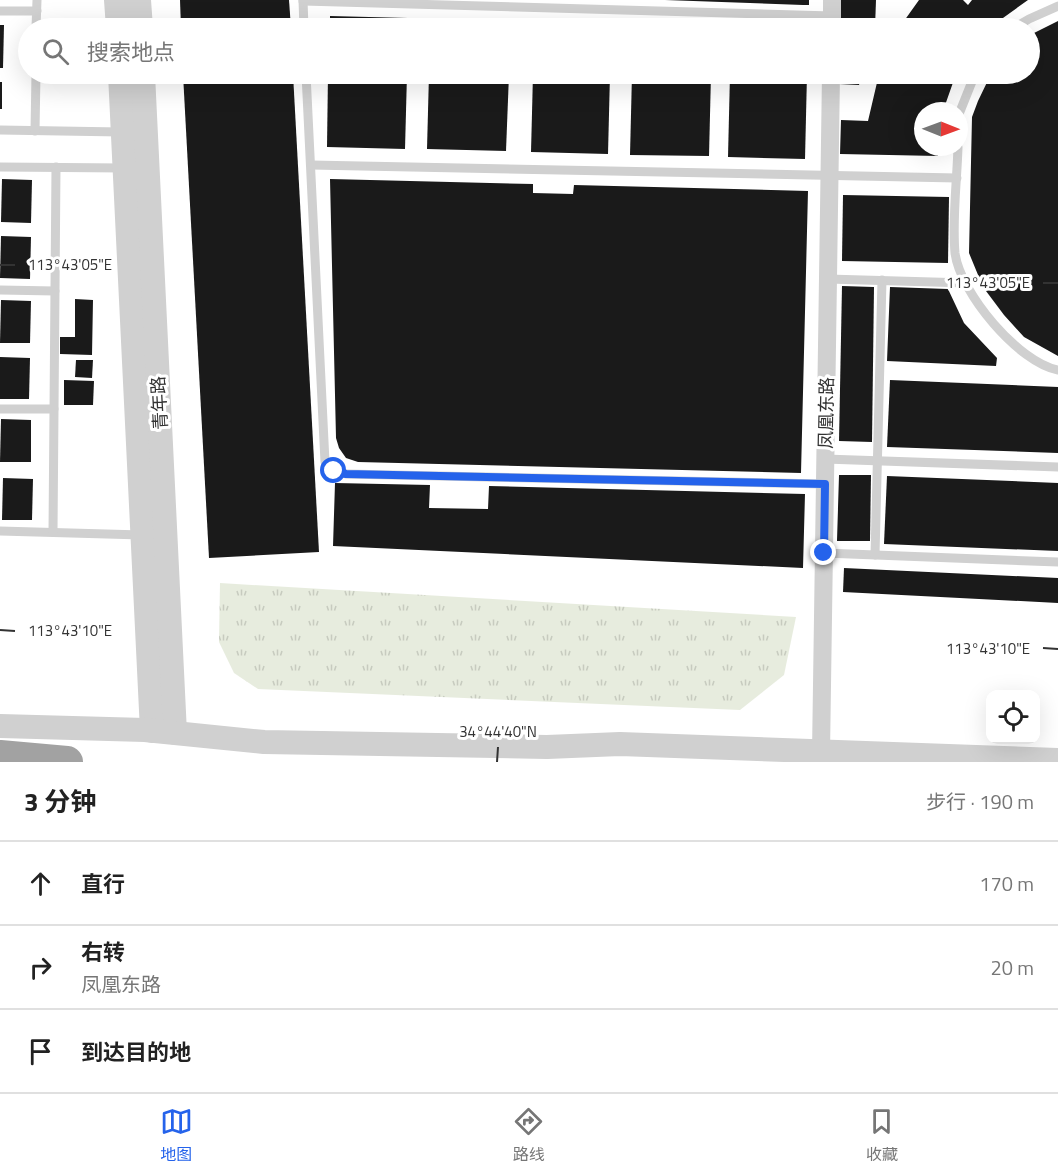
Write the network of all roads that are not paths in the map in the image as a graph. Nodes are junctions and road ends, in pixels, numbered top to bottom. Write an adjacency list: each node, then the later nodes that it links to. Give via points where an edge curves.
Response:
1 (37, 0): 7 (lane)
2 (116, 0): 10 (street)
3 (139, 0): 11 (street)
4 (303, 1): 8 (lane); 12 (lane)
5 (1058, 6): 13 (lane)
6 (0, 11): 7 (lane)
7 (37, 11): 9 (lane)
8 (832, 15)
9 (37, 18)
10 (117, 18)
11 (140, 18)
12 (304, 18)
13 (1031, 18)
14 (36, 84): 22 (lane)
15 (121, 84): 23 (street, 青年路)
16 (143, 84): 50 (street, 青年路)
17 (307, 84): 25 (lane)
18 (831, 84): 29 (street, 凤凰东路)
19 (971, 84): 20 (lane)
20 (964, 102)
21 (0, 130): 22 (lane)
22 (35, 131): 23 (lane)
23 (123, 132): 28 (street, 青年路)
24 (958, 156): 30 (lane)
25 (311, 165): 29 (lane); 42 (lane, via 325,462 334,471)
26 (0, 167): 27 (lane)
27 (56, 168): 28 (lane); 35 (lane)
28 (125, 168): 45 (street, 青年路)
29 (830, 176): 30 (lane); 31 (street, 凤凰东路)
30 (957, 178): 33 (lane, via 955,255)
31 (828, 279): 32 (lane); 39 (street, 凤凰东路)
32 (882, 280): 33 (lane); 40 (lane)
33 (967, 283): 36 (lane, via 993,324 1016,348)
34 (0, 290): 35 (lane)
35 (55, 291): 38 (lane)
36 (1058, 370)
37 (0, 409): 38 (lane)
38 (54, 409): 44 (lane)
39 (825, 459): 40 (lane); 42 (street, 凤凰东路)
40 (878, 461): 41 (lane); 47 (lane)
41 (1058, 467)
42 (825, 484): 46 (street, 凤凰东路)
43 (0, 531): 44 (lane)
44 (53, 532): 45 (lane)
45 (142, 535): 50 (street, 青年路)
46 (824, 553): 47 (lane); 51 (street, 凤凰东路)
47 (875, 555): 48 (lane)
48 (1058, 562)
49 (0, 726): 50 (street)
50 (163, 732): 51 (street, via 264,742 547,747 620,744)
51 (821, 753): 53 (street)
52 (0, 756): 54 (highway)
53 (1058, 760)
54 (67, 762)

